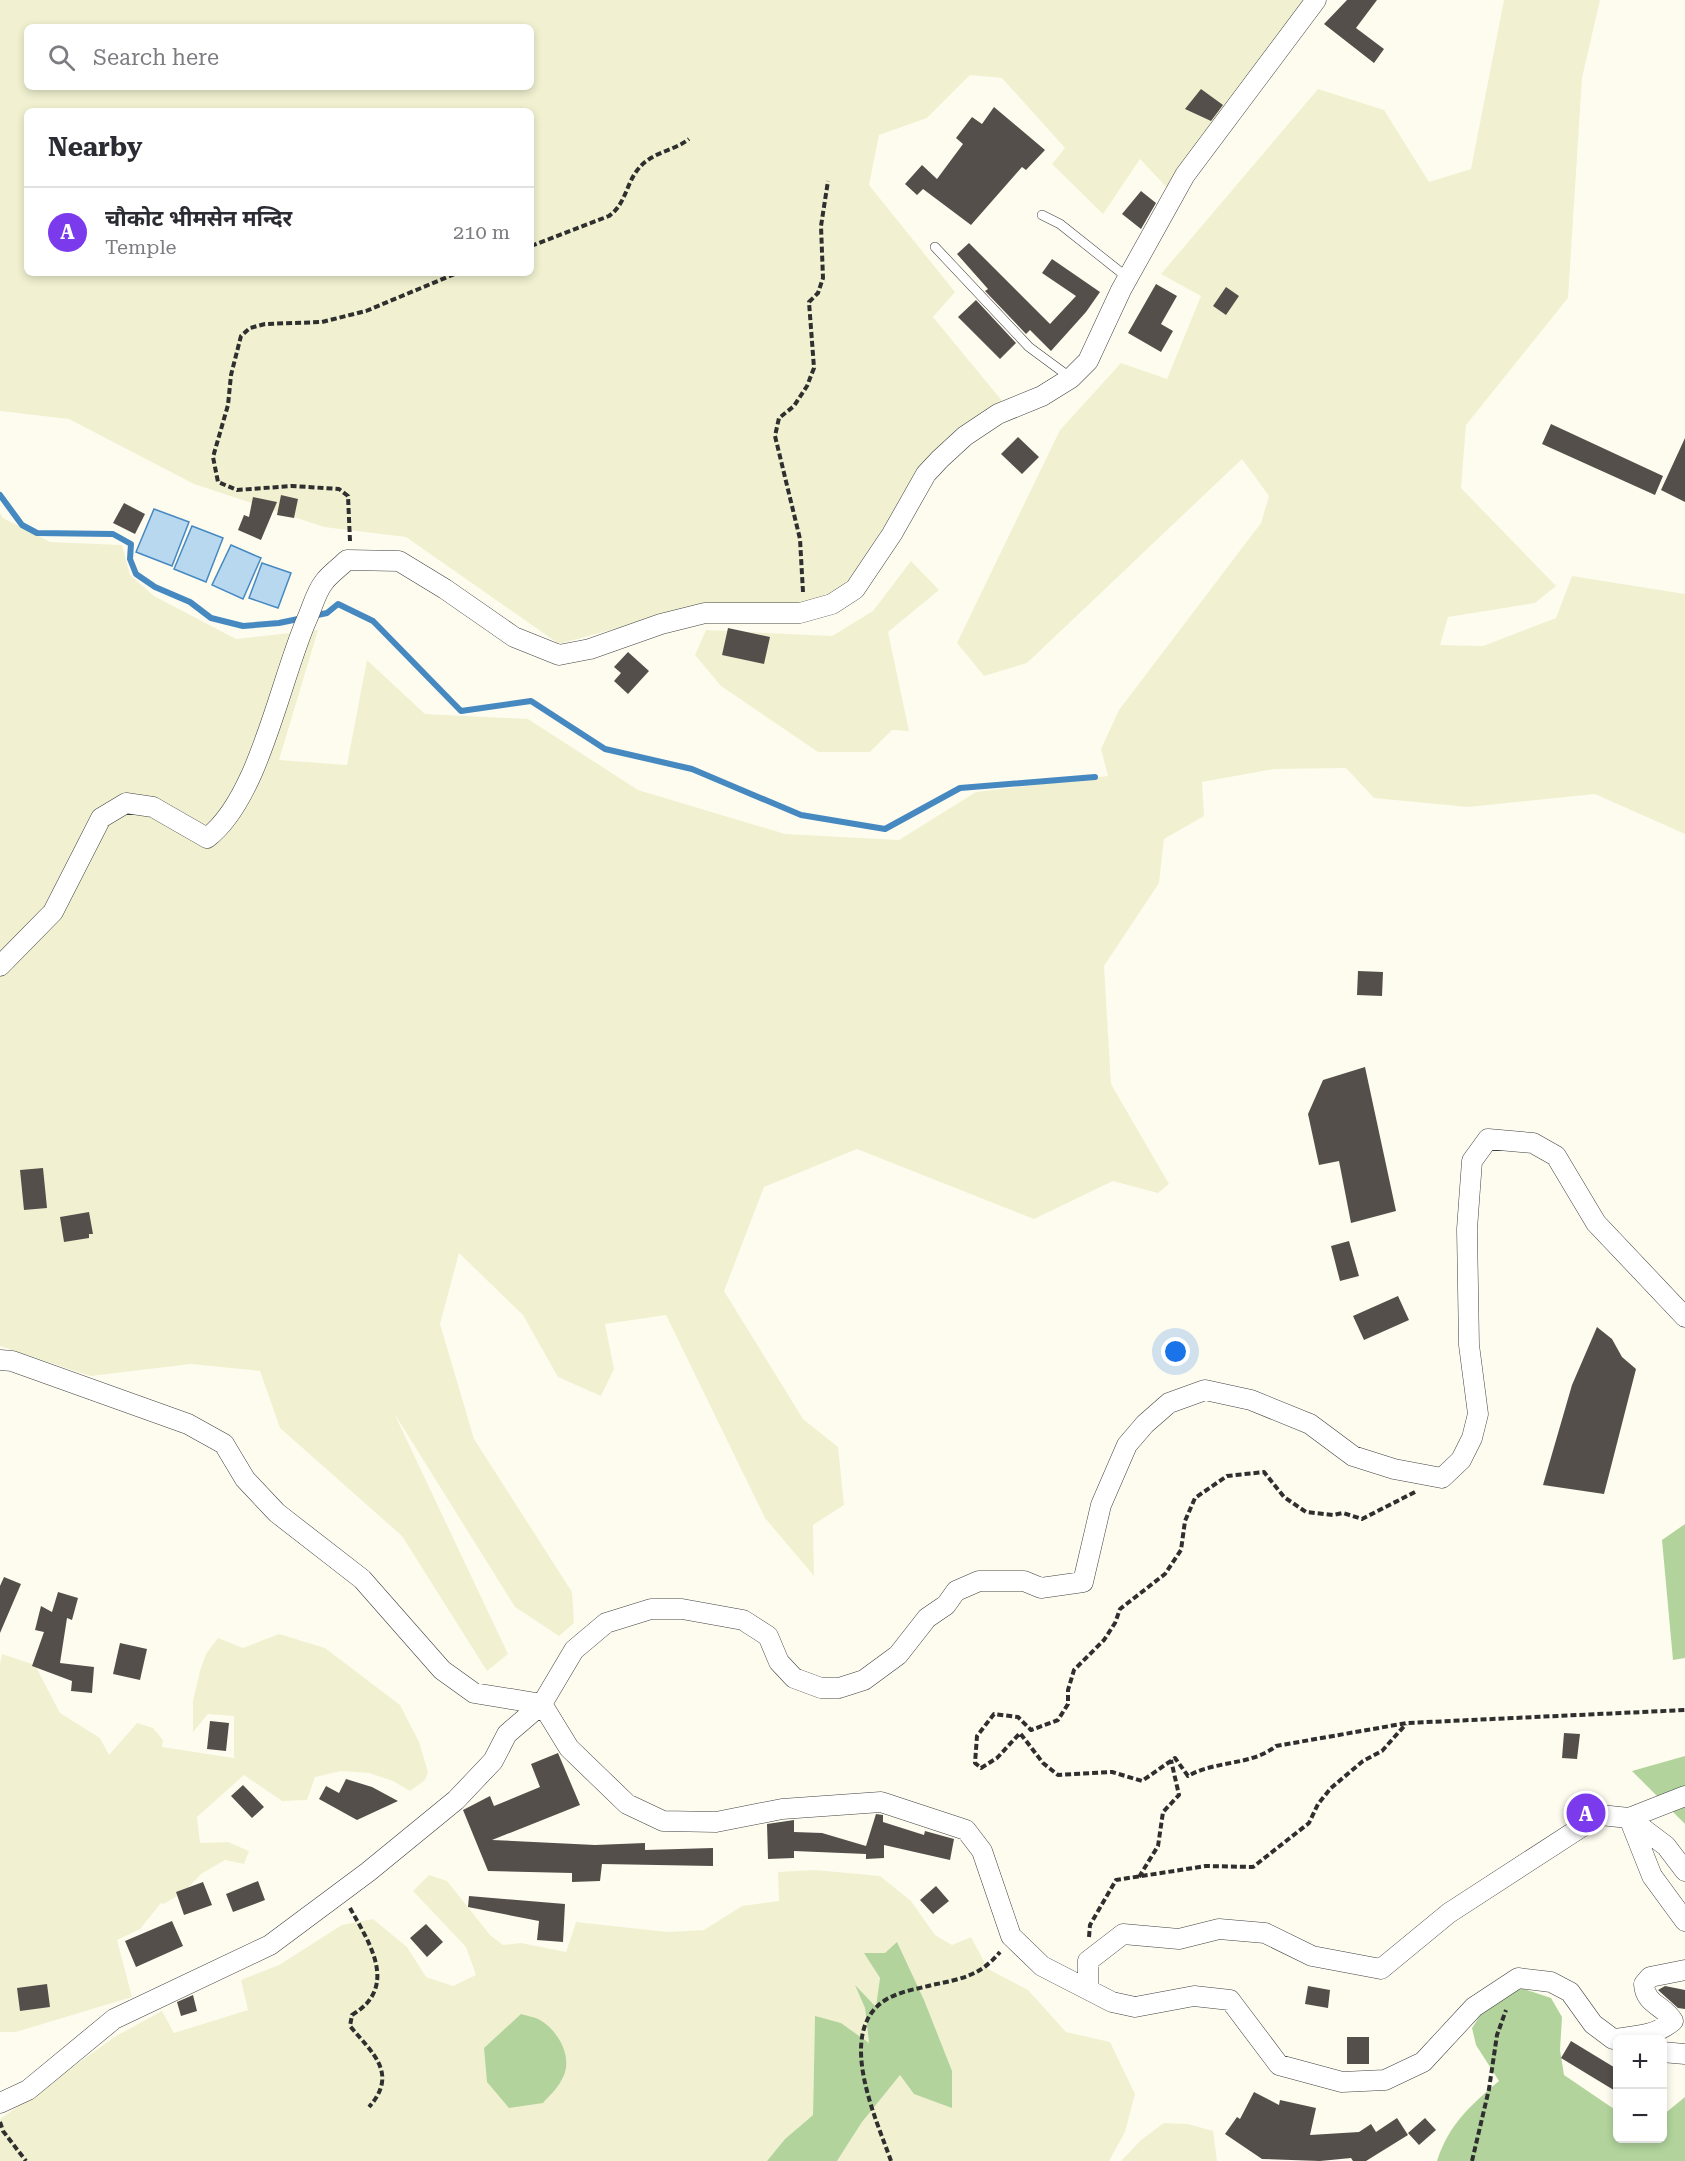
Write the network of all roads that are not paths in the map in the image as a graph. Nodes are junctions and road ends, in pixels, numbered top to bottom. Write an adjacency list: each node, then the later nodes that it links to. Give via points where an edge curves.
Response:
1 (1316, 0): 4 (street, via 1185,175)
2 (1042, 215): 4 (lane, via 1060,224)
3 (936, 247): 5 (lane, via 1029,347)
4 (1128, 279): 5 (street, via 1088,361)
5 (1071, 378): 6 (street, via 1042,396 998,414 965,436 926,474 855,589 832,604 800,613 705,613 559,655 514,638 399,561 347,560 323,583 296,642 271,726 234,808 221,827 207,838 153,807 126,803 100,818 53,912)
6 (0, 966)
7 (1685, 1317): 9 (street, via 1596,1223 1556,1156 1533,1143 1488,1139 1472,1161 1467,1229 1469,1345 1478,1414 1461,1460 1442,1478 1353,1456 1310,1424 1251,1400 1205,1390 1169,1403 1127,1445 1101,1505 1083,1582 1041,1588 1024,1581 979,1581 956,1591 946,1605 927,1618 898,1655 864,1680 839,1688 821,1688 794,1678 779,1662 768,1636 743,1620 682,1609 651,1609 606,1623 574,1650)
8 (0, 1360): 9 (street, via 188,1424 224,1444 245,1479 277,1513 362,1580 442,1670 474,1693)
9 (542, 1704): 15 (street, via 568,1748 627,1804 663,1821 716,1822 782,1809 881,1802 966,1830 982,1851 1011,1936 1042,1966); 20 (street, via 507,1734 493,1761 456,1800 270,1946 114,2019 28,2090)
10 (1685, 1796): 11 (street)
11 (1629, 1818): 12 (street, via 1659,1840); 13 (street, via 1652,1876); 15 (street, via 1600,1815 1449,1914 1381,1969 1312,1956 1265,1933 1219,1929 1179,1939 1122,1934 1088,1961)
12 (1685, 1871)
13 (1685, 1921)
14 (1685, 1970): 16 (street, via 1650,1977 1644,1984 1644,1993 1652,2004 1668,2011 1673,2021 1661,2031)
15 (1088, 1988): 17 (street, via 1112,2002 1135,2007 1194,1996 1230,2000 1279,2065 1342,2082 1385,2080 1423,2062 1474,2007 1518,1978 1551,1982 1570,1992 1593,2024)
16 (1646, 2035)
17 (1613, 2039)
18 (1667, 2052): 19 (street)
19 (1685, 2054)
20 (0, 2103)

